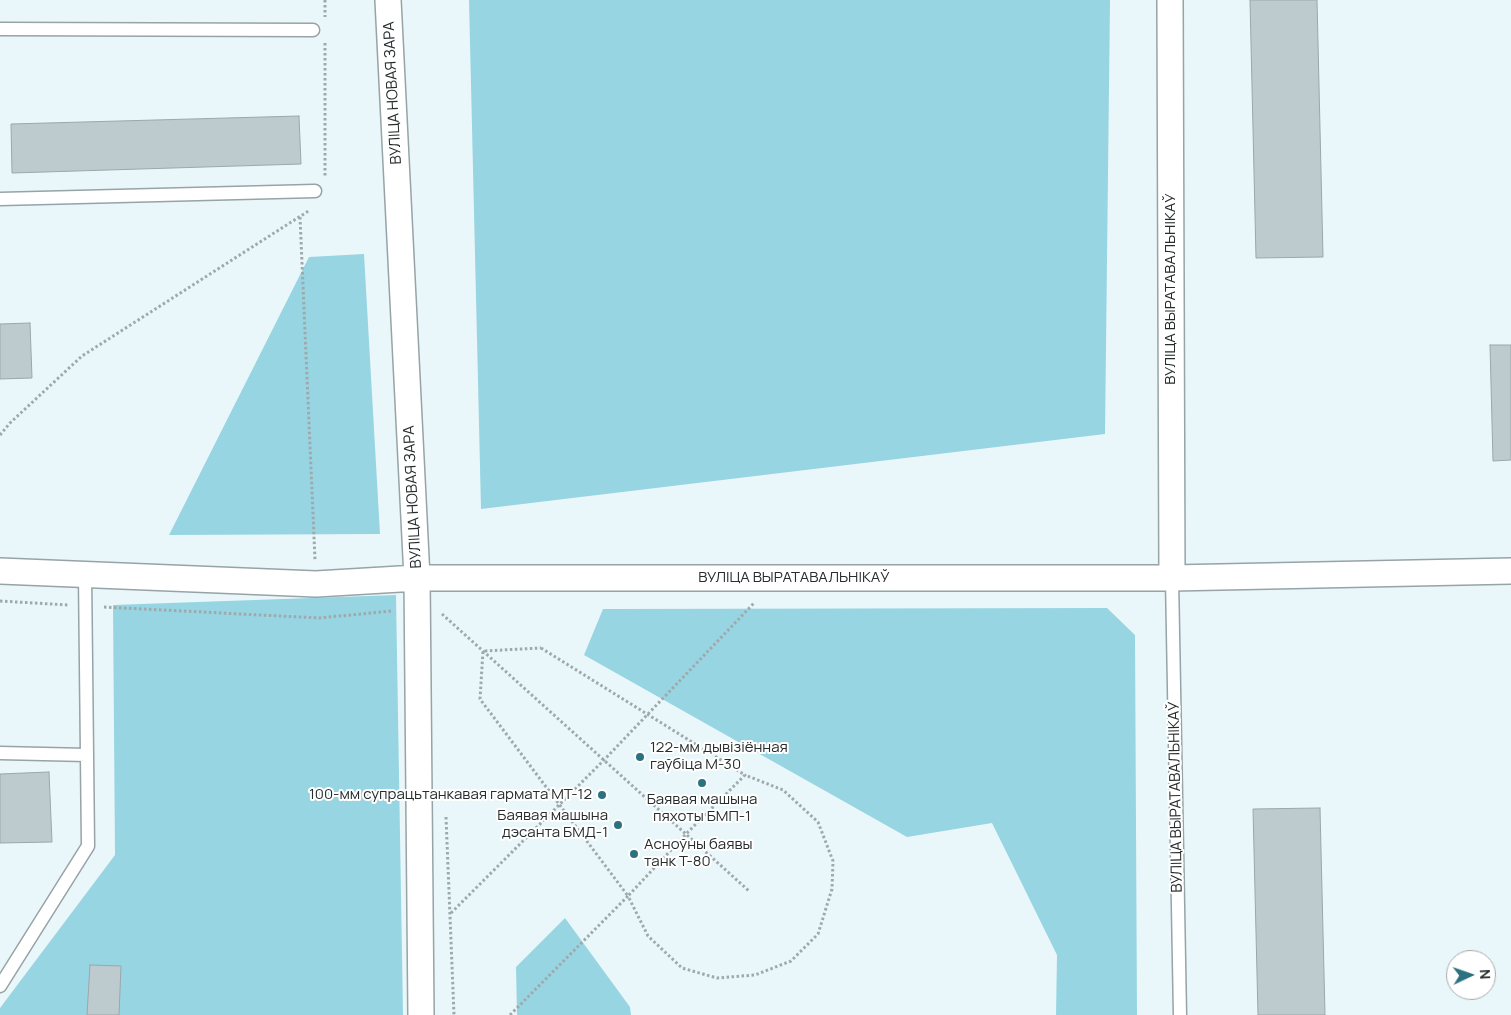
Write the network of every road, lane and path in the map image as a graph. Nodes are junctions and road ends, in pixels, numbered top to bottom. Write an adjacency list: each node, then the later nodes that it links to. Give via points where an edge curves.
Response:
1 (324, 0): 4 (path)
2 (388, 0): 17 (street, ВУЛІЦА НОВАЯ ЗАРА)
3 (1170, 0): 18 (street, ВУЛІЦА ВЫРАТАВАЛЬНІКАЎ)
4 (324, 20)
5 (0, 29): 6 (lane)
6 (313, 30)
7 (324, 39): 8 (path)
8 (325, 179)
9 (315, 191): 10 (lane)
10 (0, 198)
11 (316, 206): 12 (path)
12 (300, 217): 13 (path, via 82,356); 19 (path)
13 (0, 436)
14 (0, 571): 16 (street, ВУЛІЦА НОВАЯ ЗАРА)
15 (1511, 571): 18 (street)
16 (85, 574): 19 (street, ВУЛІЦА НОВАЯ ЗАРА); 24 (lane)
17 (417, 578): 18 (street, ВУЛІЦА ВЫРАТАВАЛЬНІКАЎ); 19 (street, ВУЛІЦА НОВАЯ ЗАРА); 30 (street)
18 (1172, 578): 32 (lane, ВУЛІЦА ВЫРАТАВАЛЬНІКАЎ)
19 (316, 584): 21 (path)
20 (755, 602): 22 (path)
21 (319, 618)
22 (648, 715): 25 (path); 26 (path); 26 (path, via 541,648 483,651 480,699)
23 (0, 753): 24 (lane)
24 (87, 755): 29 (lane, via 88,846)
25 (745, 775): 27 (path); 27 (path, via 783,790 818,822 834,861 832,889 818,934 791,961 755,975 717,978 682,968 648,936)
26 (559, 805): 27 (path); 28 (path)
27 (628, 896): 31 (path)
28 (451, 913)
29 (0, 986)
30 (421, 1015)
31 (510, 1015)
32 (1180, 1015)

